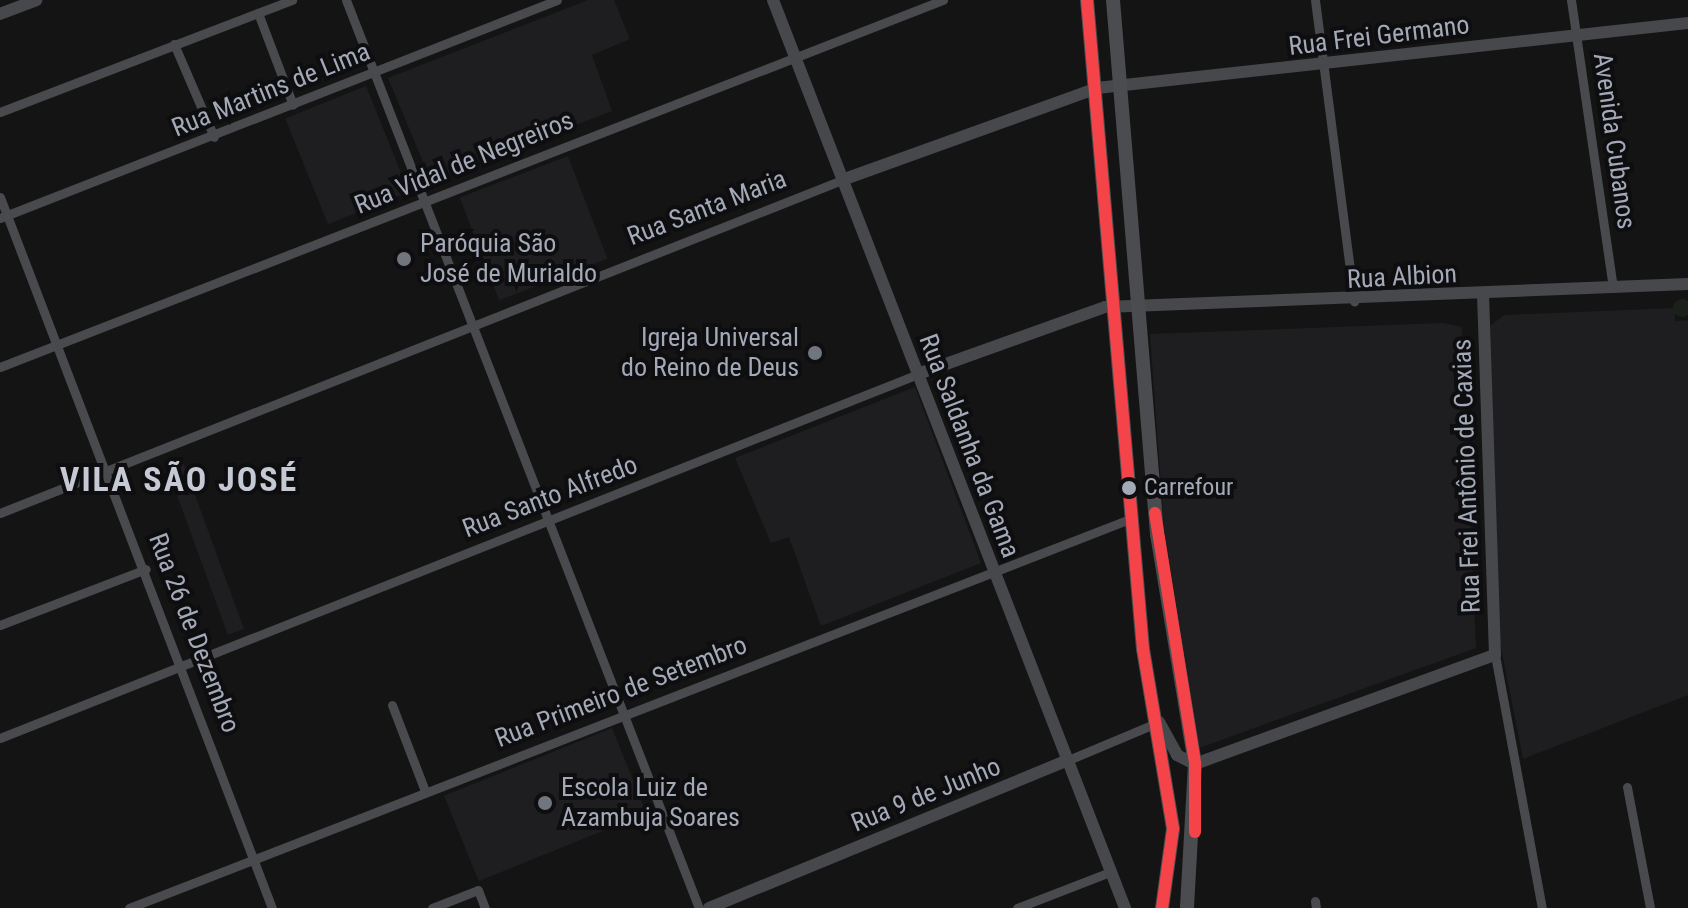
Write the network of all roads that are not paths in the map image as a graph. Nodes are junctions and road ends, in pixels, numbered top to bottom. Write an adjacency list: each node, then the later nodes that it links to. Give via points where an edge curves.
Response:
1 (36, 0): 12 (street)
2 (292, 0): 11 (street)
3 (346, 0): 18 (street)
4 (557, 0): 18 (street, Rua Martins de Lima)
5 (773, 0): 16 (street, Rua Saldanha da Gama)
6 (943, 0): 16 (street, Rua Vidal de Negreiros)
7 (1087, 0): 19 (main road)
8 (1113, 0): 20 (main road)
9 (1315, 0): 17 (street)
10 (1571, 0): 14 (street, Avenida Cubanos)
11 (258, 13): 15 (street); 21 (street)
12 (0, 14)
13 (1688, 23): 14 (street, Rua Frei Germano)
14 (1576, 36): 17 (street, Rua Frei Germano); 29 (street, Avenida Cubanos)
15 (174, 44): 22 (street); 23 (street)
16 (797, 58): 24 (street, Rua Saldanha da Gama); 26 (street, Rua Vidal de Negreiros)
17 (1324, 64): 20 (street, Rua Frei Germano); 31 (street)
18 (374, 72): 21 (street, Rua Martins de Lima); 26 (street)
19 (1097, 88): 20 (street, Rua Santa Maria); 24 (street, Rua Santa Maria); 32 (main road)
20 (1123, 89): 33 (main road)
21 (293, 105): 23 (street, Rua Martins de Lima)
22 (0, 112)
23 (214, 137): 27 (street, Rua Martins de Lima)
24 (842, 180): 34 (street, Rua Santa Maria); 37 (street, Rua Saldanha da Gama)
25 (0, 197): 27 (street, Rua 26 de Dezembro)
26 (427, 200): 34 (street); 35 (street, Rua Vidal de Negreiros)
27 (4, 217): 35 (street, Rua 26 de Dezembro)
28 (1688, 284): 29 (street, Rua Albion)
29 (1613, 288): 30 (street, Rua Albion)
30 (1483, 295): 31 (street, Rua Albion); 45 (street, Rua Frei Antônio de Caxias)
31 (1354, 301): 33 (street, Rua Albion)
32 (1118, 307): 33 (street, Rua Albion); 37 (street, Rua Santo Alfredo); 40 (main road)
33 (1143, 311): 52 (main road, via 1157,534)
34 (476, 320): 38 (street, Rua Santa Maria); 41 (street)
35 (60, 345): 36 (street, Rua Vidal de Negreiros); 38 (street, Rua 26 de Dezembro)
36 (0, 367)
37 (918, 374): 41 (street, Rua Santo Alfredo); 43 (street, Rua Saldanha da Gama)
38 (109, 470): 39 (street, Rua Santa Maria); 42 (street, Rua 26 de Dezembro)
39 (0, 513)
40 (1130, 519): 43 (street, Rua Primeiro de Setembro); 49 (main road, via 1143,649)
41 (550, 521): 46 (street, Rua Santo Alfredo); 48 (street)
42 (146, 569): 44 (street); 46 (street, Rua 26 de Dezembro)
43 (993, 570): 48 (street, Rua Primeiro de Setembro); 51 (street, Rua Saldanha da Gama)
44 (0, 625)
45 (1495, 655): 52 (street); 67 (street)
46 (181, 664): 50 (street, Rua Santo Alfredo); 55 (street, Rua 26 de Dezembro)
47 (392, 705): 54 (street)
48 (622, 715): 54 (street, Rua Primeiro de Setembro); 61 (street)
49 (1159, 722): 51 (street, Rua 9 de Junho); 52 (street, via 1177,755); 65 (main road, via 1173,829)
50 (0, 738)
51 (1066, 761): 56 (street, Rua Saldanha da Gama); 62 (street, Rua 9 de Junho)
52 (1195, 764): 66 (main road, via 1196,853)
53 (1627, 787): 68 (street)
54 (425, 791): 55 (street, Rua Primeiro de Setembro)
55 (255, 857): 57 (street, Rua Primeiro de Setembro); 58 (street, Rua 26 de Dezembro)
56 (1110, 872): 63 (street); 64 (street, Rua Saldanha da Gama)
57 (129, 908)
58 (272, 908)
59 (432, 908): 60 (street, via 478,890)
60 (485, 908)
61 (699, 908)
62 (709, 908)
63 (1017, 908)
64 (1125, 908)
65 (1162, 908)
66 (1187, 908)
67 (1542, 908)
68 (1650, 908)

